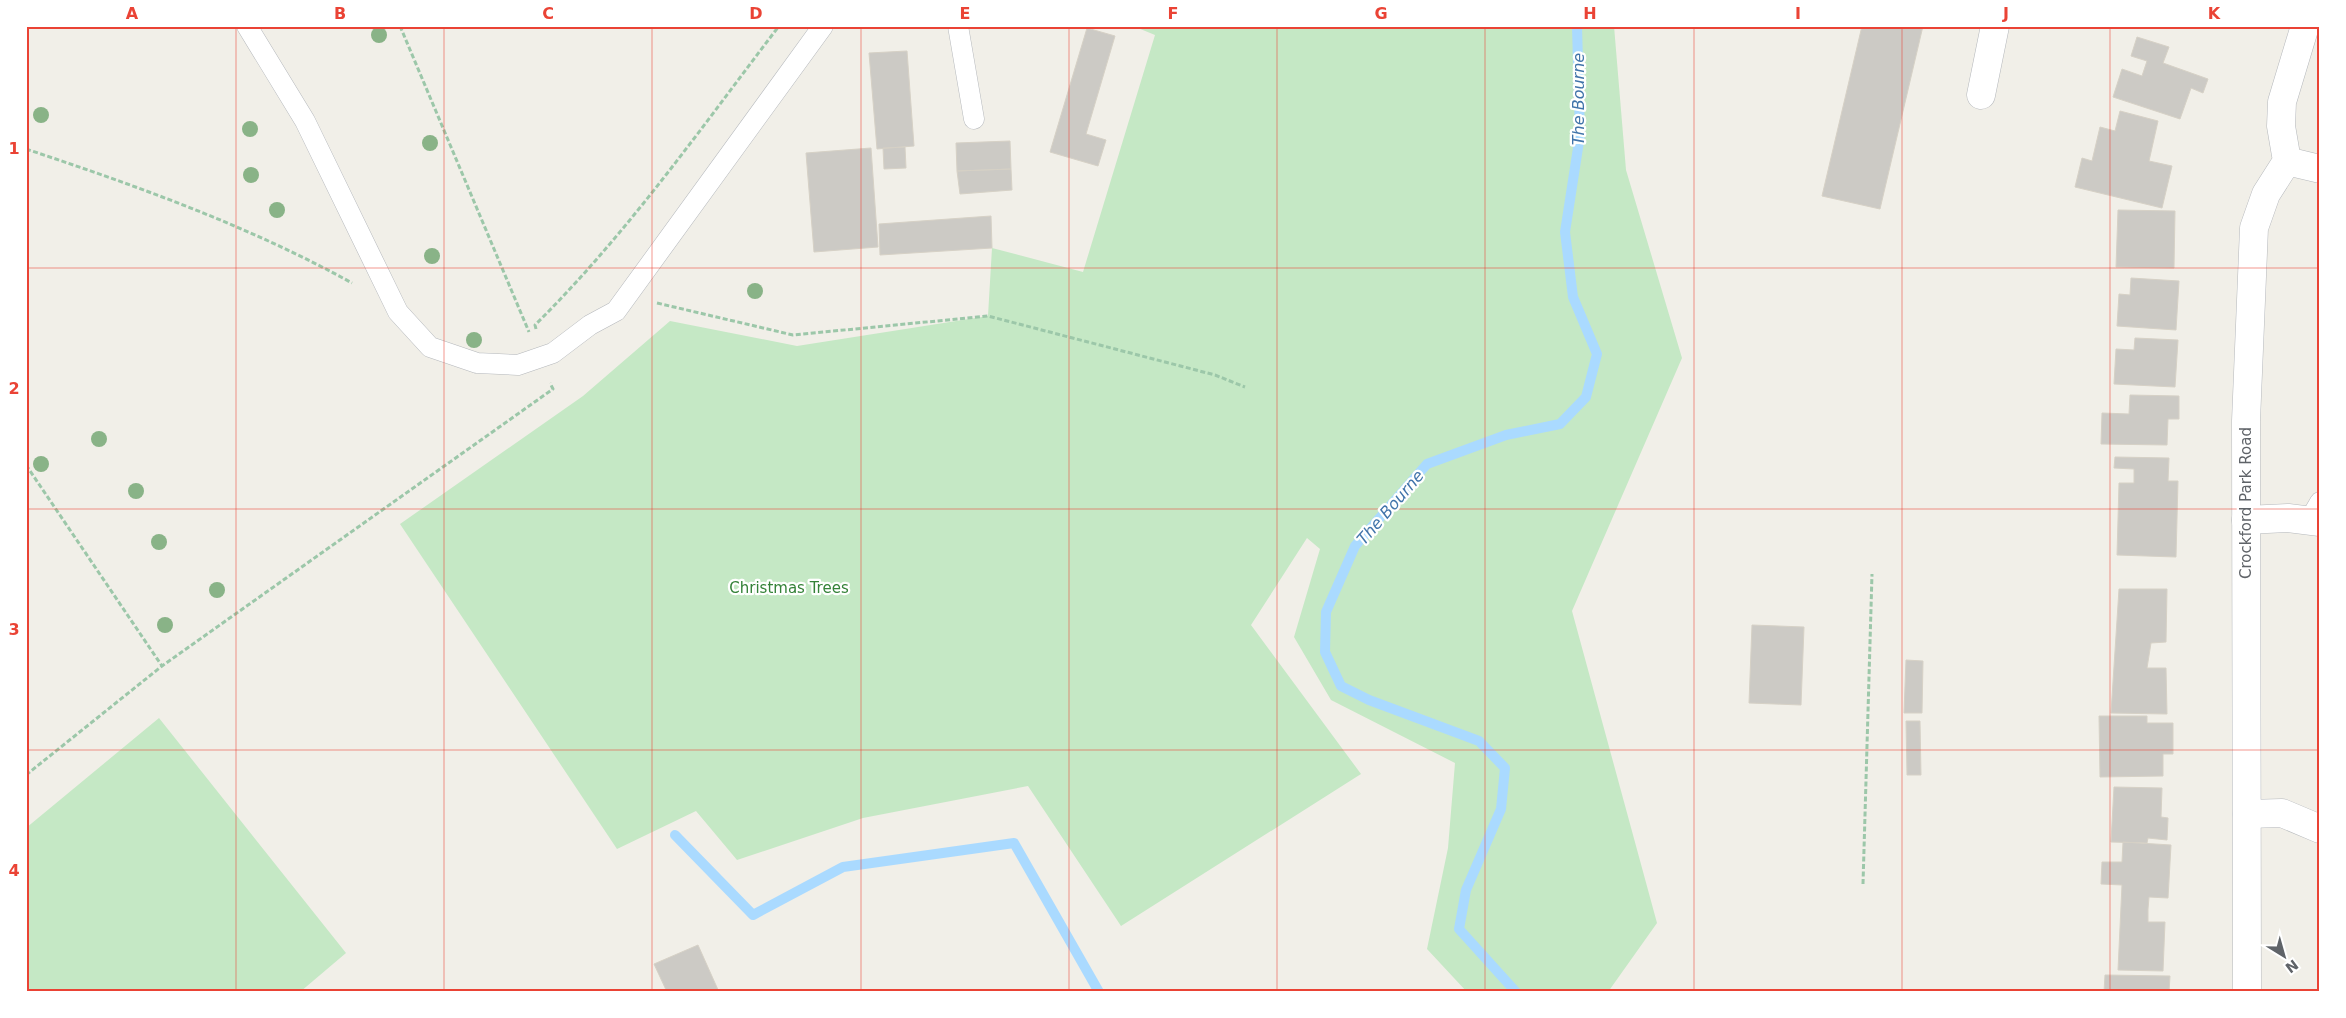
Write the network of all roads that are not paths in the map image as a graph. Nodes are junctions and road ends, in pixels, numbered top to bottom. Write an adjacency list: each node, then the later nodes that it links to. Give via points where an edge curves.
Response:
1 (246, 26): 2 (lane, via 305,121 398,312 430,347 477,363 518,365 552,353 590,325 616,311)
2 (823, 26)
3 (958, 26): 7 (lane)
4 (1995, 26): 6 (street)
5 (2304, 26): 8 (street, via 2282,102 2281,126)
6 (1980, 96)
7 (974, 119)
8 (2287, 161): 9 (street); 11 (street, Crockford Park Road, via 2266,194 2254,228 2246,421)
9 (2320, 168)
10 (2316, 515): 11 (street)
11 (2246, 520): 12 (street, Crockford Park Road)
12 (2247, 814): 13 (street, via 2282,813); 14 (street, Crockford Park Road)
13 (2320, 829)
14 (2247, 992)

